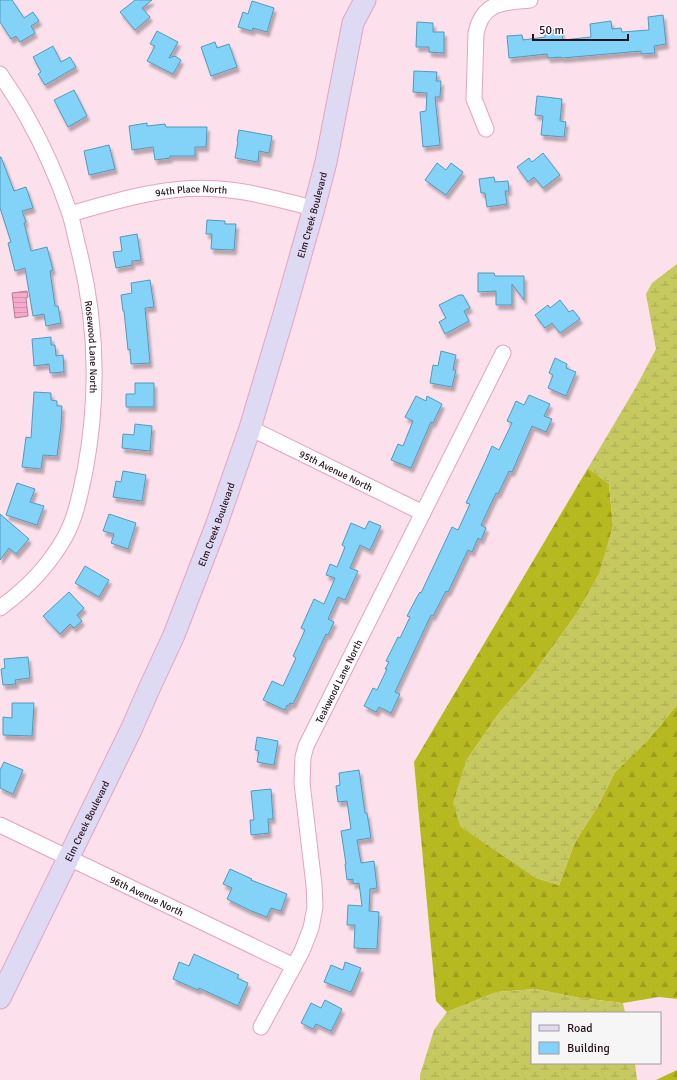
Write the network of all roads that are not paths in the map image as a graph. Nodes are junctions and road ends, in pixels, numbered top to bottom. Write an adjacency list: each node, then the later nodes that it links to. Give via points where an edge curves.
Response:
1 (350, 0): 4 (main road, Elm Creek Boulevard)
2 (365, 0): 4 (main road, Elm Creek Boulevard)
3 (530, 0): 6 (street, via 492,7 478,23 474,99)
4 (353, 23): 7 (main road, Elm Creek Boulevard, via 326,162)
5 (0, 74): 8 (street, Rosewood Lane North, via 27,117)
6 (486, 129)
7 (314, 208): 8 (street, 94th Place North, via 219,188 184,188 117,200); 10 (main road, Elm Creek Boulevard)
8 (70, 214): 12 (street, Rosewood Lane North, via 88,291 94,360 94,404 89,449 75,514 53,558 19,594)
9 (503, 353): 11 (street, Teakwood Lane North)
10 (250, 428): 11 (street, 95th Avenue North); 14 (main road, Elm Creek Boulevard, via 174,635)
11 (423, 512): 15 (street, Teakwood Lane North, via 304,752 302,783 315,906 311,928)
12 (0, 608)
13 (0, 825): 14 (street, 96th Avenue North)
14 (68, 859): 15 (street, 96th Avenue North); 16 (main road, Elm Creek Boulevard)
15 (294, 966): 17 (street, Teakwood Lane North)
16 (0, 998)
17 (262, 1027)

